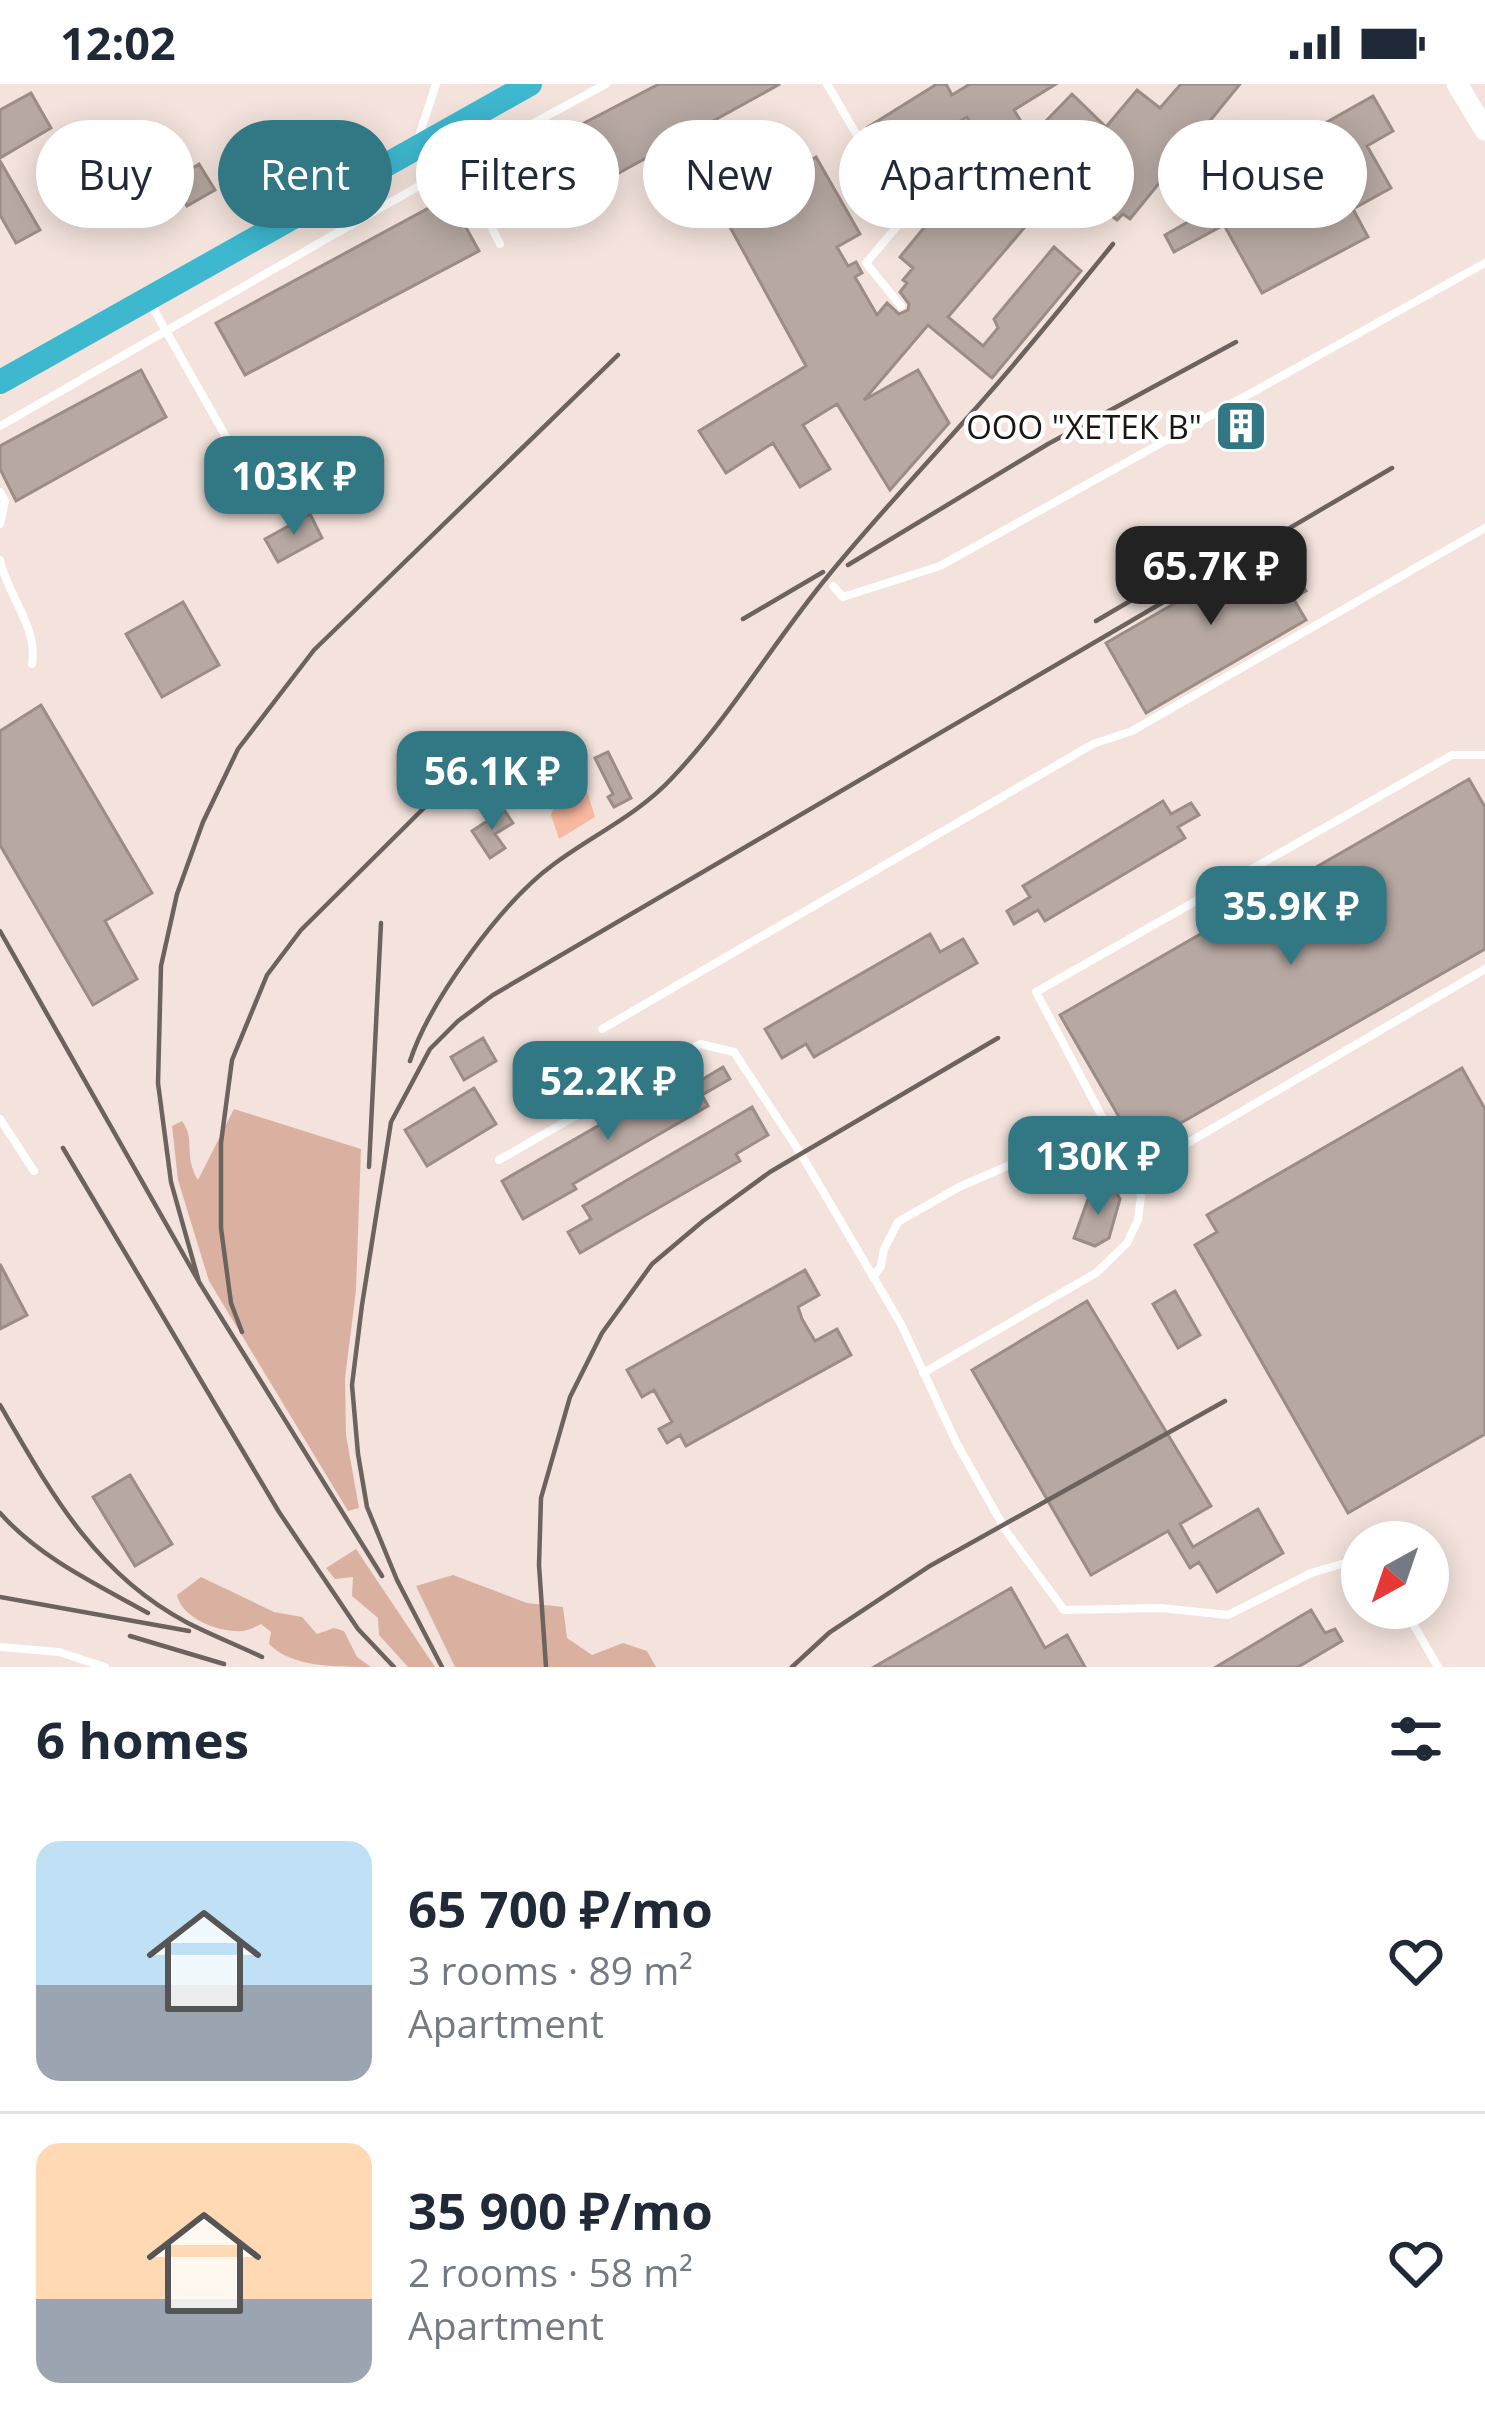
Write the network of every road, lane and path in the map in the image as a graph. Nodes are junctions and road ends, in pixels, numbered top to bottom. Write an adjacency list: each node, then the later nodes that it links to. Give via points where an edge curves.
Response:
1 (436, 84): 10 (lane)
2 (530, 84): 6 (highway)
3 (606, 84): 7 (lane)
4 (827, 84): 8 (lane)
5 (1457, 84): 9 (street)
6 (463, 120)
7 (539, 120)
8 (848, 120)
9 (1485, 130)
10 (415, 147): 16 (highway)
11 (416, 188): 18 (lane)
12 (492, 228): 14 (lane)
13 (896, 228): 17 (lane, via 866,263)
14 (500, 244)
15 (1485, 263): 26 (lane, via 940,566 843,597)
16 (149, 300): 18 (lane); 19 (highway)
17 (901, 306)
18 (167, 331): 20 (lane); 21 (lane)
19 (3, 375)
20 (0, 426)
21 (243, 467)
22 (0, 493): 23 (lane)
23 (0, 524)
24 (1485, 528): 30 (lane)
25 (0, 560): 27 (lane, via 34,640)
26 (833, 586)
27 (32, 664)
28 (1485, 755): 34 (lane, via 1452,755 1036,992)
29 (1485, 969): 34 (lane)
30 (602, 1029)
31 (0, 1119): 33 (lane)
32 (499, 1160): 35 (lane, via 700,1044 734,1052)
33 (34, 1172)
34 (1133, 1174): 35 (lane, via 1052,1168 1042,1150 898,1222); 36 (lane, via 1138,1220 1096,1273)
35 (874, 1277): 36 (lane)
36 (923, 1373): 37 (lane, via 1003,1525 1064,1610 1228,1616)
37 (1341, 1564)
38 (1416, 1629): 41 (lane)
39 (0, 1647): 40 (lane, via 59,1652)
40 (105, 1667)
41 (1438, 1667)

